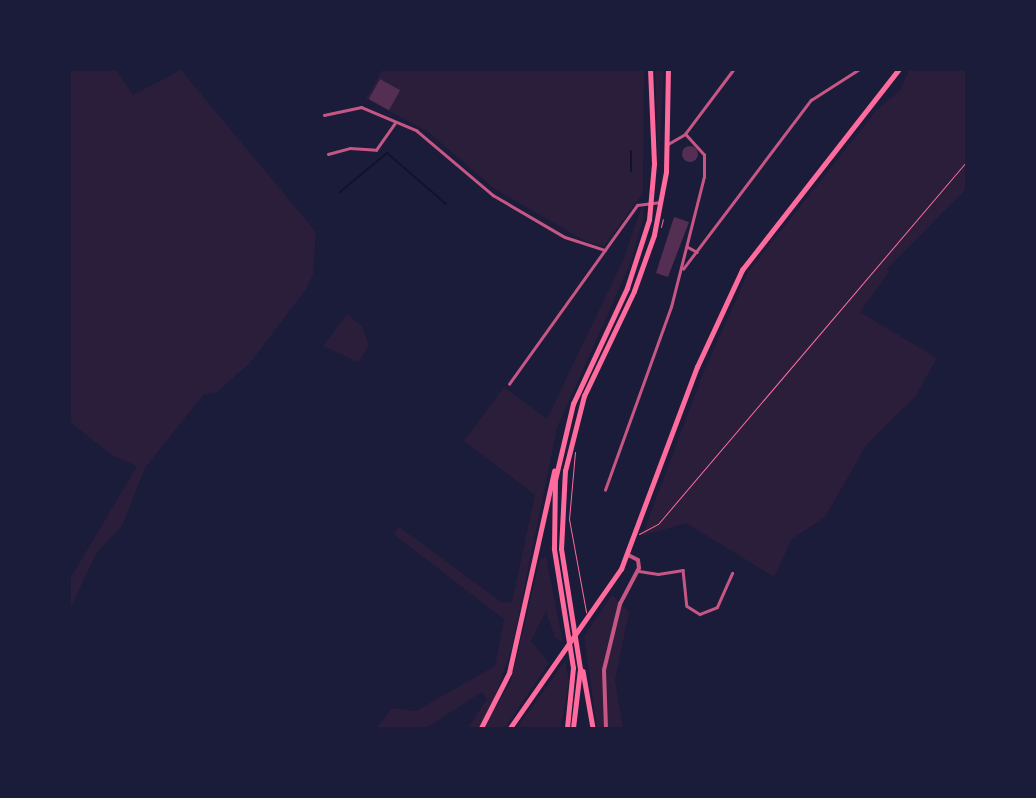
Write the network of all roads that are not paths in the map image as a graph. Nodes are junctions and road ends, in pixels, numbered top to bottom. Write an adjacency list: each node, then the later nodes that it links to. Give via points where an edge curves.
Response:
1 (650, 70): 11 (main road)
2 (668, 70): 9 (main road)
3 (733, 70): 8 (street)
4 (858, 70): 15 (street, via 811,100)
5 (898, 70): 20 (main road, via 742,270 697,367)
6 (324, 115): 7 (street, via 361,107)
7 (394, 124): 10 (street, via 376,150 350,148); 14 (street, via 419,132 499,199 565,237)
8 (685, 134): 9 (street); 13 (street, via 700,149 706,169)
9 (668, 144): 12 (main road)
10 (328, 154)
11 (652, 201): 12 (street); 14 (street, via 637,205); 18 (main road, via 636,264 579,387)
12 (661, 202): 23 (main road, via 642,272 587,388 568,446 562,549)
13 (688, 247): 15 (street); 16 (street)
14 (605, 250): 17 (street)
15 (697, 252): 16 (street)
16 (682, 271): 19 (street)
17 (509, 384)
18 (560, 452): 24 (main road, via 509,673); 26 (main road, via 553,527 573,668)
19 (606, 490)
20 (628, 555): 21 (street, via 638,560); 25 (main road, via 581,629)
21 (639, 571): 22 (street, via 658,574 683,570 687,606 700,614 717,607); 29 (street, via 620,604 604,670)
22 (732, 573)
23 (579, 650): 27 (main road, via 580,694); 28 (main road)
24 (481, 728)
25 (510, 728)
26 (567, 728)
27 (574, 728)
28 (593, 728)
29 (606, 728)

